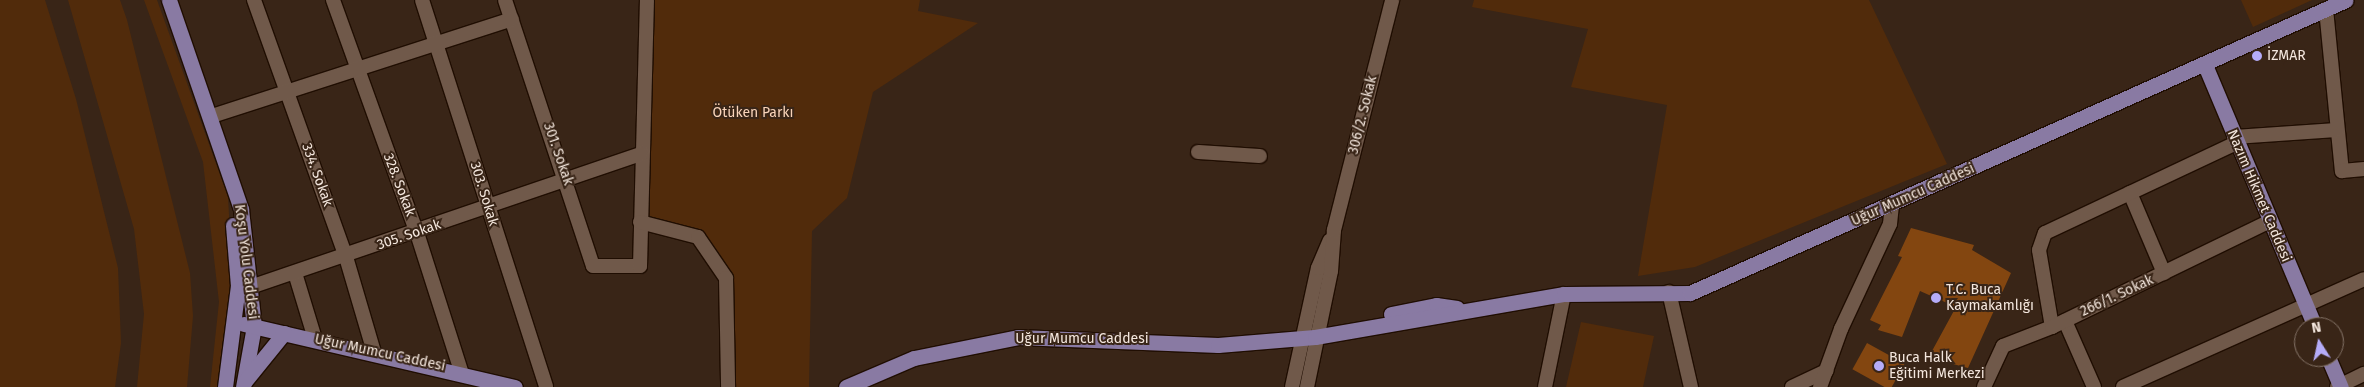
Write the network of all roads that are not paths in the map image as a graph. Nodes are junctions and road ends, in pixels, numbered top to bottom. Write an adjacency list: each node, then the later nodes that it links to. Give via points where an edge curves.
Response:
1 (169, 0): 15 (main road, Koşu Yolu Caddesi)
2 (254, 0): 14 (street, 334. Sokak)
3 (333, 0): 13 (street, 328. Sokak)
4 (422, 0): 11 (street, 303. Sokak)
5 (505, 0): 10 (street, 301. Sokak)
6 (647, 0): 19 (street)
7 (1392, 0): 42 (street, 306/2. Sokak, via 1334,230 1318,268)
8 (2346, 0): 9 (main road, Uğur Mumcu Caddesi)
9 (2326, 8): 12 (main road, Uğur Mumcu Caddesi); 16 (street)
10 (512, 19): 11 (street); 22 (street, 301. Sokak)
11 (438, 42): 13 (street); 25 (street, 303. Sokak)
12 (2205, 65): 17 (main road, Nazım Hikmet Caddesi); 24 (main road, Uğur Mumcu Caddesi)
13 (356, 68): 14 (street); 28 (street, 328. Sokak)
14 (286, 92): 15 (street); 29 (street, 334. Sokak)
15 (212, 116): 33 (main road, Koşu Yolu Caddesi, via 241,209)
16 (2337, 130): 17 (street); 21 (street, via 2342,171)
17 (2235, 140): 23 (street); 26 (main road, Nazım Hikmet Caddesi)
18 (1198, 152): 20 (street)
19 (641, 154): 22 (street, 305. Sokak); 27 (street)
20 (1260, 156)
21 (2364, 169)
22 (568, 180): 25 (street, 305. Sokak); 27 (street, 301. Sokak, via 593,266 640,266)
23 (2130, 192): 31 (street); 40 (street, via 2045,233 2039,250)
24 (1892, 204): 34 (main road, Uğur Mumcu Caddesi, via 1690,293); 47 (street, via 1890,224)
25 (488, 207): 28 (street, 305. Sokak); 54 (street, 303. Sokak)
26 (2270, 221): 31 (street, 266/1. Sokak); 36 (main road, Nazım Hikmet Caddesi)
27 (640, 222): 55 (street, via 698,238 726,278)
28 (417, 233): 29 (street, 305. Sokak); 48 (street, 328. Sokak)
29 (346, 257): 30 (street, 305. Sokak); 45 (street, 334. Sokak)
30 (295, 273): 33 (street, 305. Sokak); 43 (street)
31 (2164, 274): 38 (street, 266/1. Sokak)
32 (2364, 279): 36 (street)
33 (244, 286): 39 (main road, Koşu Yolu Caddesi); 44 (main road, Koşu Yolu Caddesi)
34 (1668, 292): 35 (main road, Uğur Mumcu Caddesi); 60 (street)
35 (1564, 294): 42 (main road, Uğur Mumcu Caddesi, via 1459,309 1436,305); 59 (street)
36 (2305, 306): 37 (main road, Nazım Hikmet Caddesi); 65 (street)
37 (2310, 317)
38 (2066, 321): 40 (street, 266/1. Sokak); 64 (street)
39 (249, 325): 41 (main road, Uğur Mumcu Caddesi); 44 (main road); 50 (main road, Koşu Yolu Caddesi)
40 (2052, 327): 63 (street, 266/1. Sokak, via 2003,346)
41 (284, 332): 43 (main road, Uğur Mumcu Caddesi); 50 (main road)
42 (1309, 334): 56 (main road, Uğur Mumcu Caddesi, via 1219,336 1206,342 1018,338 914,358); 57 (street); 58 (street)
43 (315, 338): 45 (main road, Uğur Mumcu Caddesi)
44 (232, 340): 52 (main road, Koşu Yolu Caddesi)
45 (374, 352): 48 (main road, Uğur Mumcu Caddesi)
46 (2332, 367): 51 (main road)
47 (1826, 370): 61 (street); 62 (street)
48 (461, 371): 53 (main road, Uğur Mumcu Caddesi)
49 (2364, 374): 51 (street)
50 (244, 384)
51 (2340, 386)
52 (225, 387)
53 (516, 387)
54 (546, 387)
55 (728, 387)
56 (846, 387)
57 (1292, 387)
58 (1307, 387)
59 (1545, 387)
60 (1691, 387)
61 (1792, 387)
62 (1820, 387)
63 (1984, 387)
64 (2094, 387)
65 (2123, 387)

